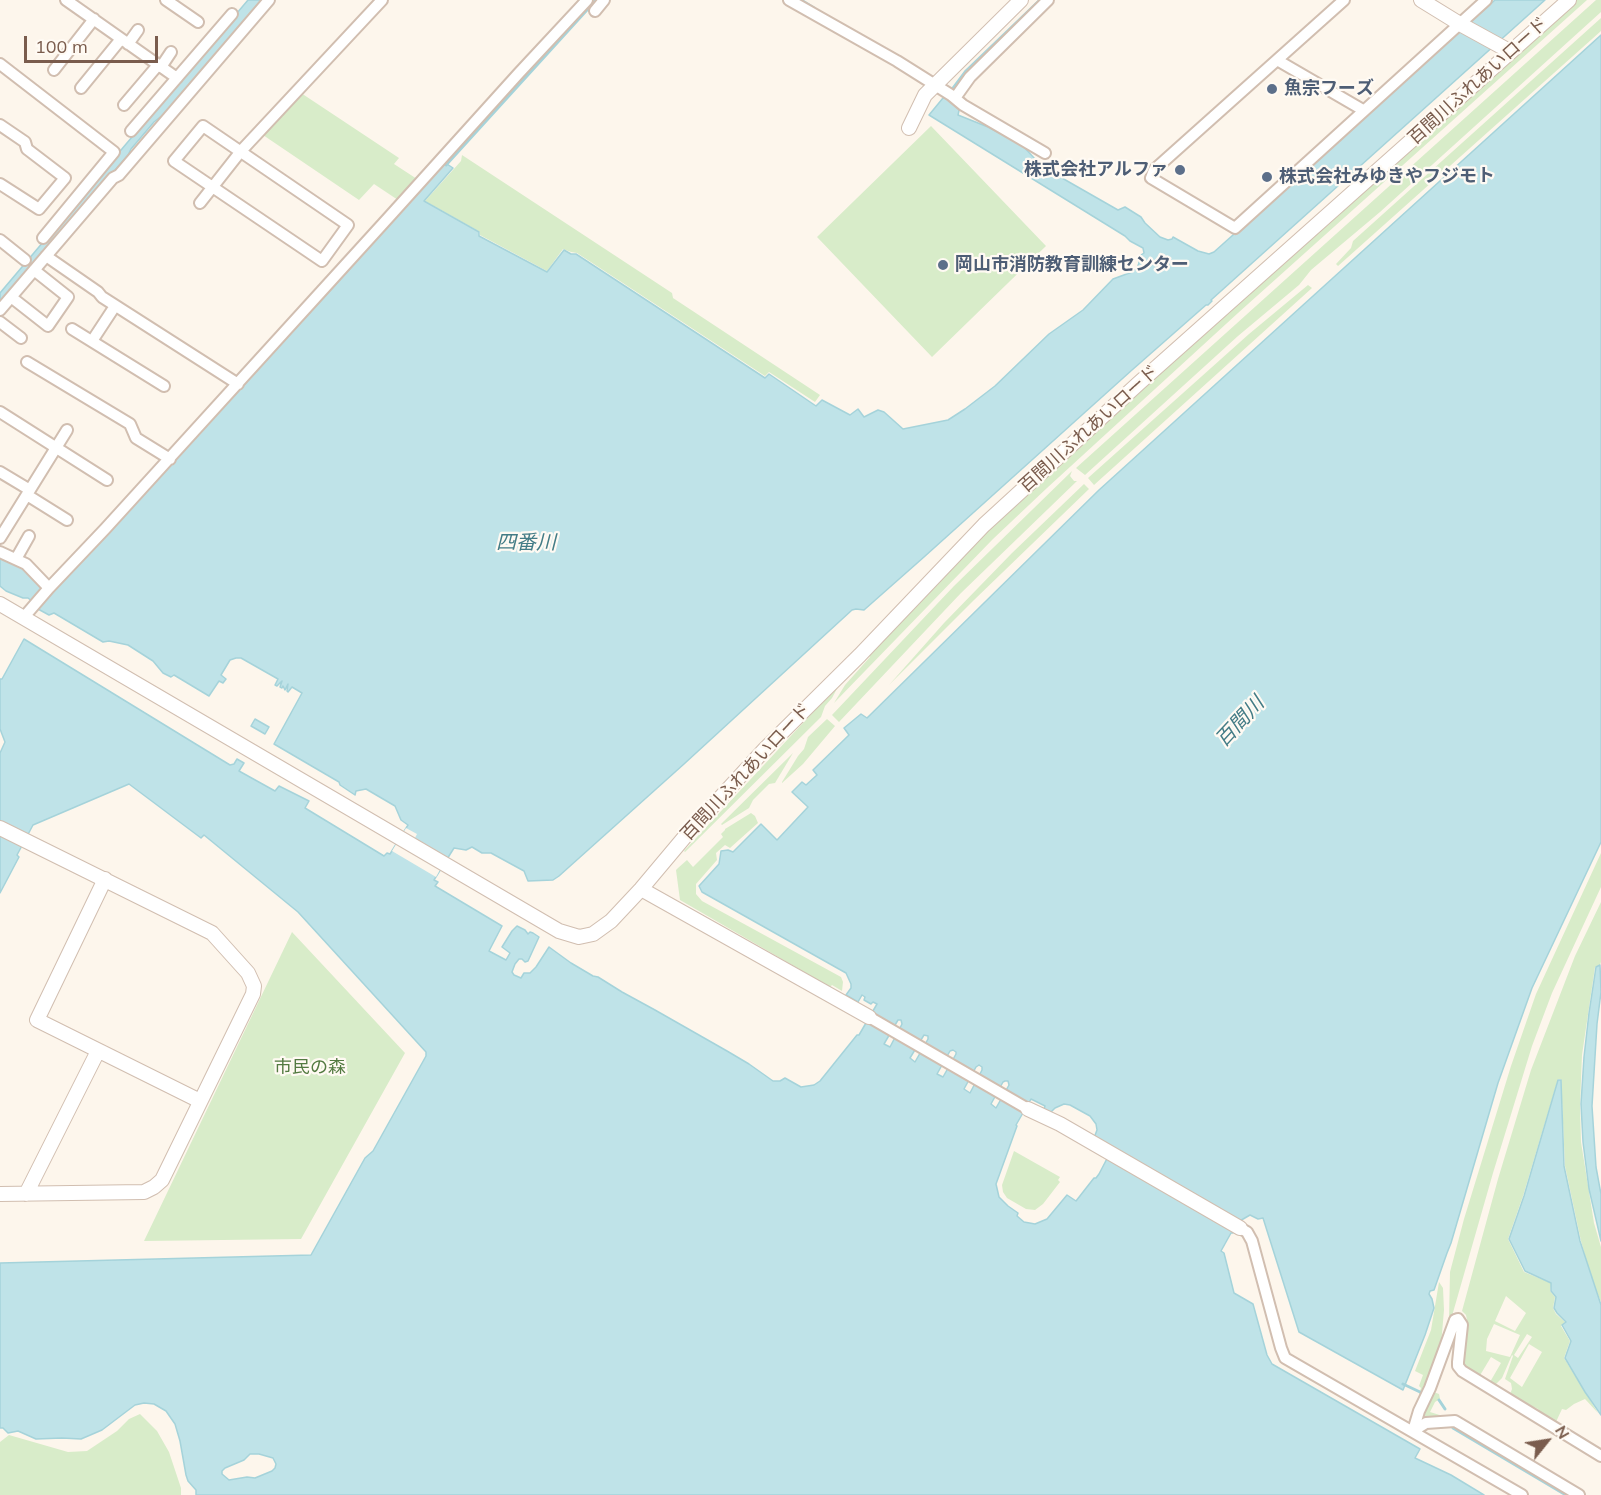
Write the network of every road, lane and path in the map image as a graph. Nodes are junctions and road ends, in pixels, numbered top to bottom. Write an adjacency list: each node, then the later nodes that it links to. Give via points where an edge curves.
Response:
1 (66, 0): 16 (street)
2 (166, 0): 17 (street)
3 (269, 0): 43 (street)
4 (382, 0): 36 (street)
5 (587, 0): 54 (street)
6 (604, 0): 14 (street)
7 (789, 0): 28 (street)
8 (1021, 0): 28 (street)
9 (1048, 0): 30 (street)
10 (1344, 0): 23 (street)
11 (1421, 0): 18 (street)
12 (1486, 0): 18 (street)
13 (1569, 0): 22 (street, 百間川ふれあいロード)
14 (595, 11)
15 (232, 14): 27 (street)
16 (94, 19): 20 (street); 26 (street)
17 (198, 21)
18 (1463, 26): 22 (street); 32 (street)
19 (138, 30): 20 (street)
20 (125, 41): 25 (street); 29 (street)
21 (171, 52): 25 (street)
22 (1511, 52): 74 (street, 百間川ふれあいロード, via 984,525 757,758)
23 (1277, 60): 32 (street); 32 (street, via 1154,170 1151,178 1235,228)
24 (0, 64): 41 (street, via 114,152)
25 (159, 66): 27 (street); 31 (street)
26 (54, 70)
27 (177, 78): 35 (street)
28 (935, 85): 30 (street); 34 (street, via 925,95)
29 (81, 88)
30 (951, 96): 37 (street)
31 (124, 105)
32 (1363, 110)
33 (0, 125): 38 (street, via 65,178 39,209)
34 (909, 128)
35 (131, 131)
36 (241, 151): 39 (street); 39 (street, via 203,126 174,161); 39 (street, via 348,225 322,261)
37 (1045, 153)
38 (0, 184)
39 (212, 188): 40 (street)
40 (200, 203)
41 (43, 238)
42 (0, 240): 44 (street)
43 (46, 256): 45 (street); 47 (street)
44 (25, 260)
45 (34, 270): 46 (street); 46 (street, via 68,297 48,326)
46 (11, 297): 48 (street)
47 (115, 306): 52 (street); 54 (street)
48 (0, 310)
49 (0, 322): 51 (street)
50 (72, 329): 52 (street)
51 (21, 338)
52 (92, 341): 55 (street)
53 (27, 362): 59 (street, via 130,424 136,438)
54 (238, 384): 59 (street)
55 (164, 386)
56 (0, 412): 58 (street)
57 (68, 430): 58 (street)
58 (57, 448): 61 (street); 62 (street)
59 (170, 459): 69 (street)
60 (0, 472): 62 (street)
61 (107, 480)
62 (29, 493): 63 (street); 64 (street)
63 (67, 520)
64 (4, 523): 66 (street)
65 (29, 536): 68 (street)
66 (0, 538)
67 (0, 552): 68 (street)
68 (16, 559): 69 (street, via 26,564)
69 (49, 589): 71 (street)
70 (0, 604): 71 (street, 百間川ふれあいロード)
71 (24, 617): 74 (street, 百間川ふれあいロード, via 559,931 579,937 593,934 605,927)
72 (0, 828): 73 (street)
73 (105, 879): 76 (street, via 37,1020); 77 (street, via 212,933 252,979 253,994)
74 (641, 889): 75 (street)
75 (869, 1017): 78 (street)
76 (98, 1051): 77 (street); 80 (street)
77 (200, 1101): 80 (street, via 162,1180 154,1187 144,1192)
78 (1028, 1109): 81 (street)
79 (0, 1194): 80 (street)
80 (26, 1194)
81 (1240, 1228): 82 (street, via 1252,1241 1285,1358)
82 (1413, 1431): 83 (street, via 1458,1319 1462,1325 1458,1366 1462,1371); 84 (street); 85 (street, via 1426,1423 1455,1421)
83 (1601, 1456)
84 (1522, 1495)
85 (1579, 1495)

